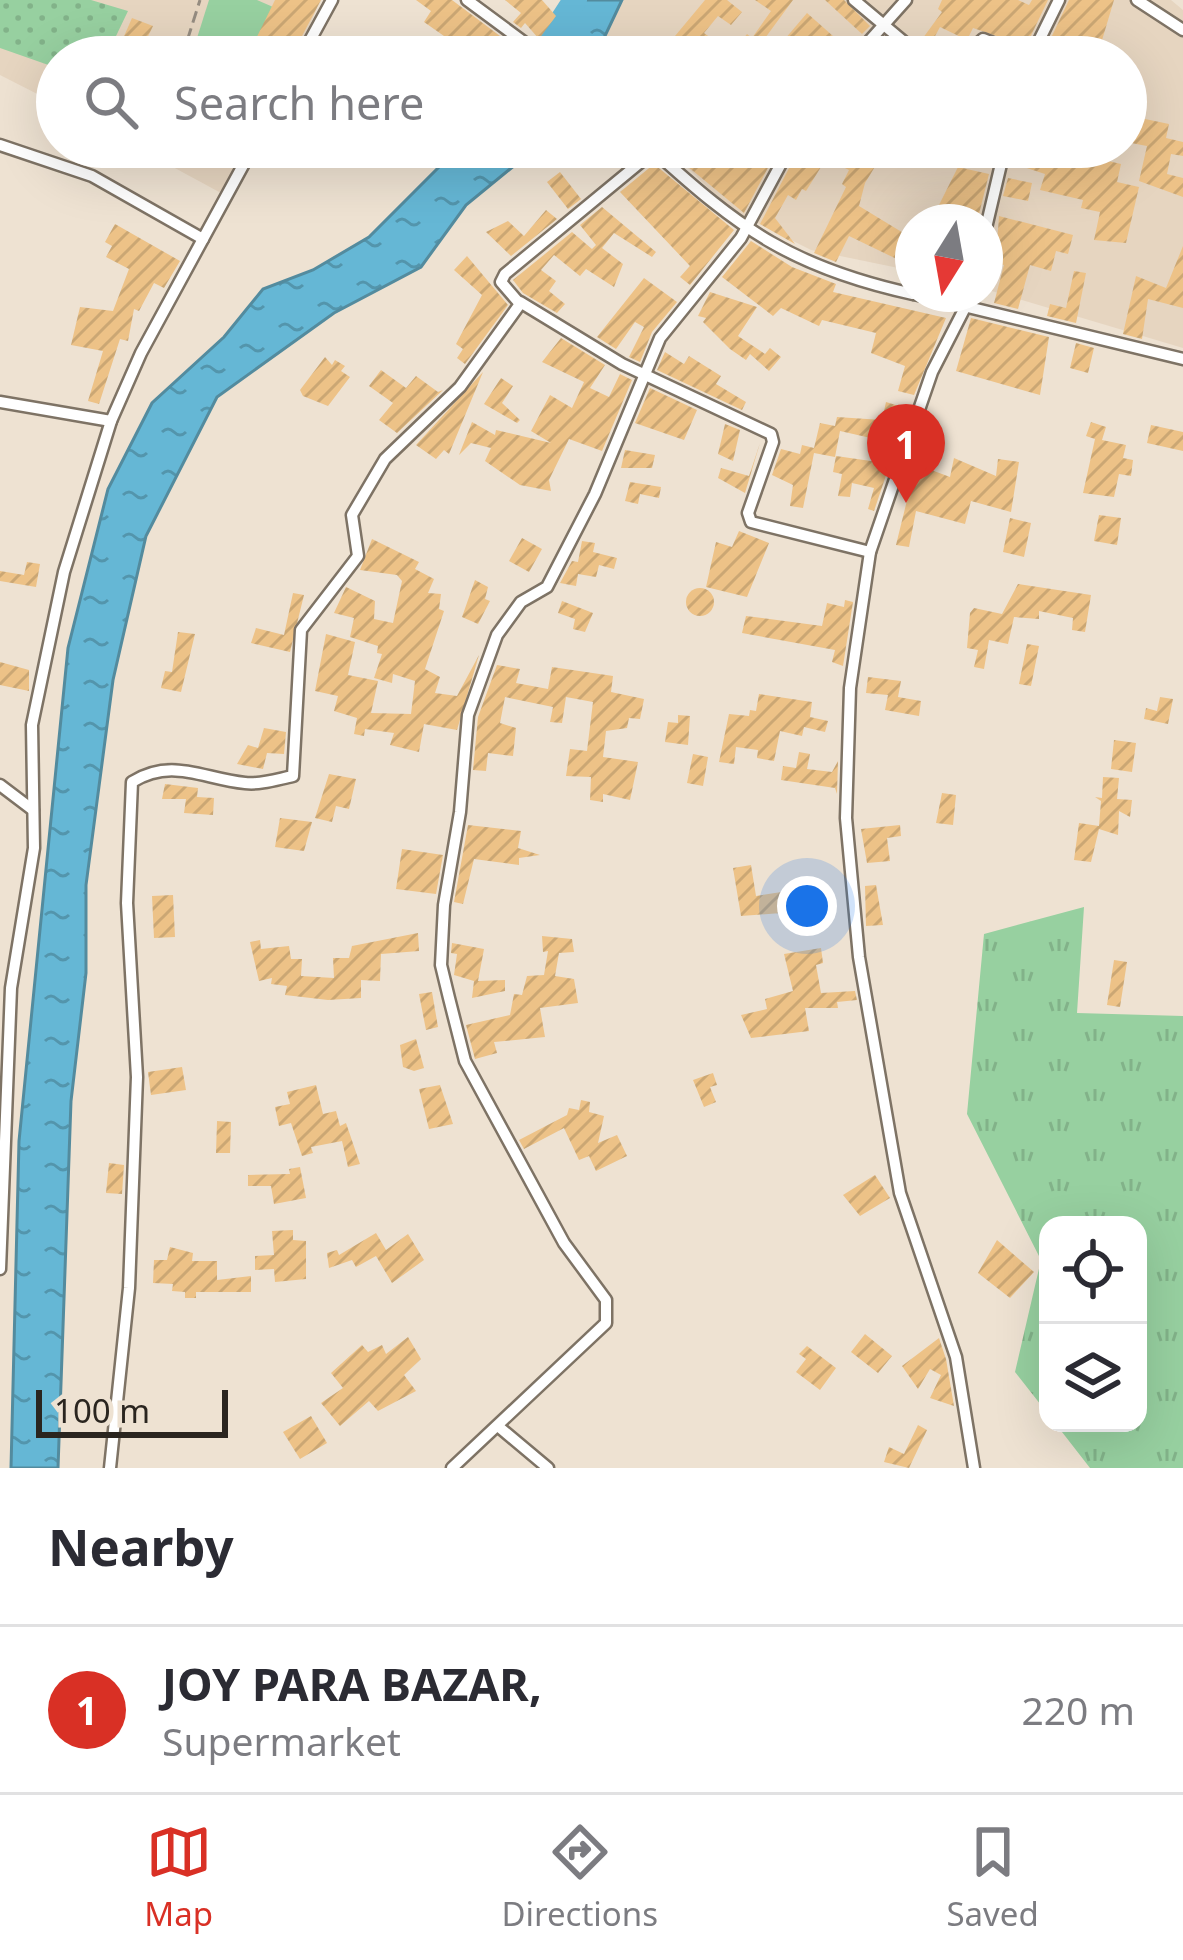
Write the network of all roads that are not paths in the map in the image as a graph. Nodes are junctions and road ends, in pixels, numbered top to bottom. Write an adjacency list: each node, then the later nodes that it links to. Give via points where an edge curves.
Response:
1 (332, 0): 9 (street)
2 (467, 0): 10 (street)
3 (854, 0): 7 (street)
4 (906, 0): 7 (street)
5 (1059, 0): 13 (street)
6 (1137, 0): 8 (street)
7 (880, 26): 11 (street); 12 (street)
8 (1183, 30)
9 (313, 36)
10 (517, 36)
11 (872, 36)
12 (894, 36)
13 (1040, 36)
14 (0, 145): 15 (street)
15 (36, 157)
16 (68, 168): 24 (street)
17 (241, 168): 24 (street)
18 (630, 168): 26 (street, via 505,274 503,284)
19 (674, 168): 23 (street)
20 (778, 168): 23 (street)
21 (1000, 168): 22 (street)
22 (992, 204)
23 (743, 226): 25 (street, via 809,266); 30 (street)
24 (202, 239): 32 (street)
25 (895, 289)
26 (520, 302): 30 (street); 39 (street, via 460,387 386,459 356,507 350,527 358,556 301,630 293,776 247,784 195,770 151,770 132,782 127,904 137,1077 129,1288)
27 (1003, 309): 29 (street)
28 (964, 312): 33 (street, via 932,372)
29 (1183, 359)
30 (644, 374): 33 (street, via 771,434 751,522); 38 (street, via 547,587 512,610 486,659 468,715 447,865 441,965 465,1060 609,1313)
31 (0, 402): 32 (street)
32 (110, 422): 35 (street, via 64,572 32,725)
33 (870, 552): 42 (street, via 850,688 846,818 859,957 900,1193 956,1357)
34 (0, 785): 35 (street)
35 (33, 810): 36 (street, via 30,893)
36 (4, 1075): 37 (street)
37 (0, 1269)
38 (499, 1427): 40 (street); 41 (street)
39 (110, 1468)
40 (452, 1468)
41 (548, 1468)
42 (974, 1468)

